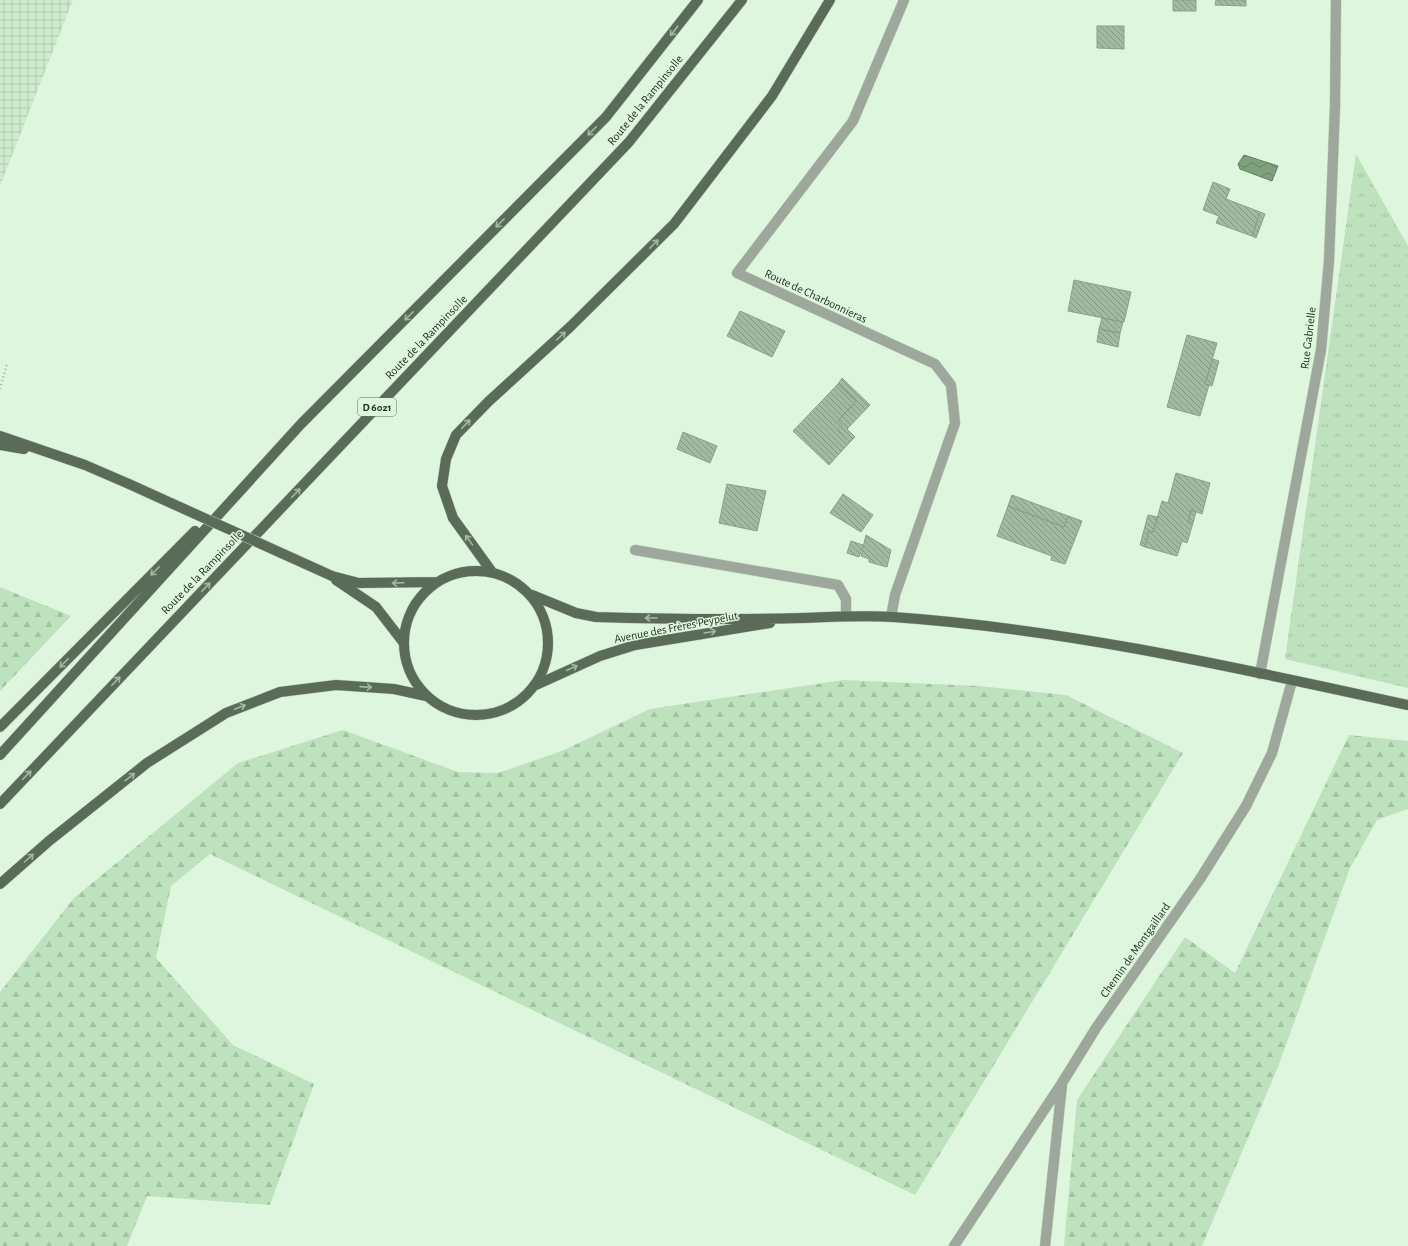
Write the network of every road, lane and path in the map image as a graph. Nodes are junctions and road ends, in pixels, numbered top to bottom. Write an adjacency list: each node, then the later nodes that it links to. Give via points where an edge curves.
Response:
1 (698, 0): 8 (main road, Route de la Rampinsolle, one-way to 8, via 606,117)
2 (742, 0): 28 (main road, Route de la Rampinsolle / D 6021, one-way to 2, via 629,142)
3 (830, 0): 13 (main road, one-way to 3, via 453,518 442,486 446,459 456,435 674,224 772,96)
4 (904, 0): 18 (street, Route de Charbonnieras, via 853,121 737,273 934,364 951,385 955,423 895,595)
5 (1336, 0): 21 (street, Rue Gabrielle, via 1329,261 1321,350)
6 (7, 363): 7 (path)
7 (0, 389)
8 (301, 424): 26 (main road, one-way to 26); 27 (main road, Route de la Rampinsolle)
9 (0, 436): 11 (main road)
10 (0, 445): 11 (main road)
11 (54, 455): 14 (main road, bridge, via 129,484)
12 (635, 550): 17 (street, via 838,585 846,599)
13 (492, 572): 15 (main road, via 473,570 454,573); 16 (main road, via 514,580)
14 (332, 576): 15 (main road, one-way to 14, via 359,583); 20 (main road, via 376,607)
15 (437, 582): 20 (main road, via 415,604 408,618)
16 (532, 595): 19 (main road, Avenue des Frères Peypelut, one-way to 16, via 596,617 576,613); 23 (main road, via 544,616 550,640 547,663)
17 (846, 615): 18 (main road, Avenue des Frères Peypelut); 19 (main road, Avenue des Frères Peypelut)
18 (891, 617): 21 (main road, Avenue des Frères Peypelut, via 1098,641)
19 (802, 618): 23 (main road, Avenue des Frères Peypelut, one-way to 19, via 600,656 635,645)
20 (403, 642): 24 (main road, via 408,668)
21 (1260, 674): 22 (main road, Avenue des Frères Peypelut)
22 (1292, 682): 25 (main road, Avenue des Frères Peypelut); 30 (street, Chemin de Montgaillard, via 1272,753 1246,806 1200,880 1096,1028)
23 (536, 685): 24 (main road, via 518,702 507,708 496,713 472,716 447,710)
24 (426, 696): 29 (main road, one-way to 24, via 49,841 147,763 226,713 280,692 336,685 394,689)
25 (1408, 705)
26 (0, 727)
27 (0, 755)
28 (0, 804)
29 (0, 884)
30 (1062, 1084): 31 (street); 32 (street, Chemin de Montgaillard)
31 (954, 1246)
32 (1045, 1246)

